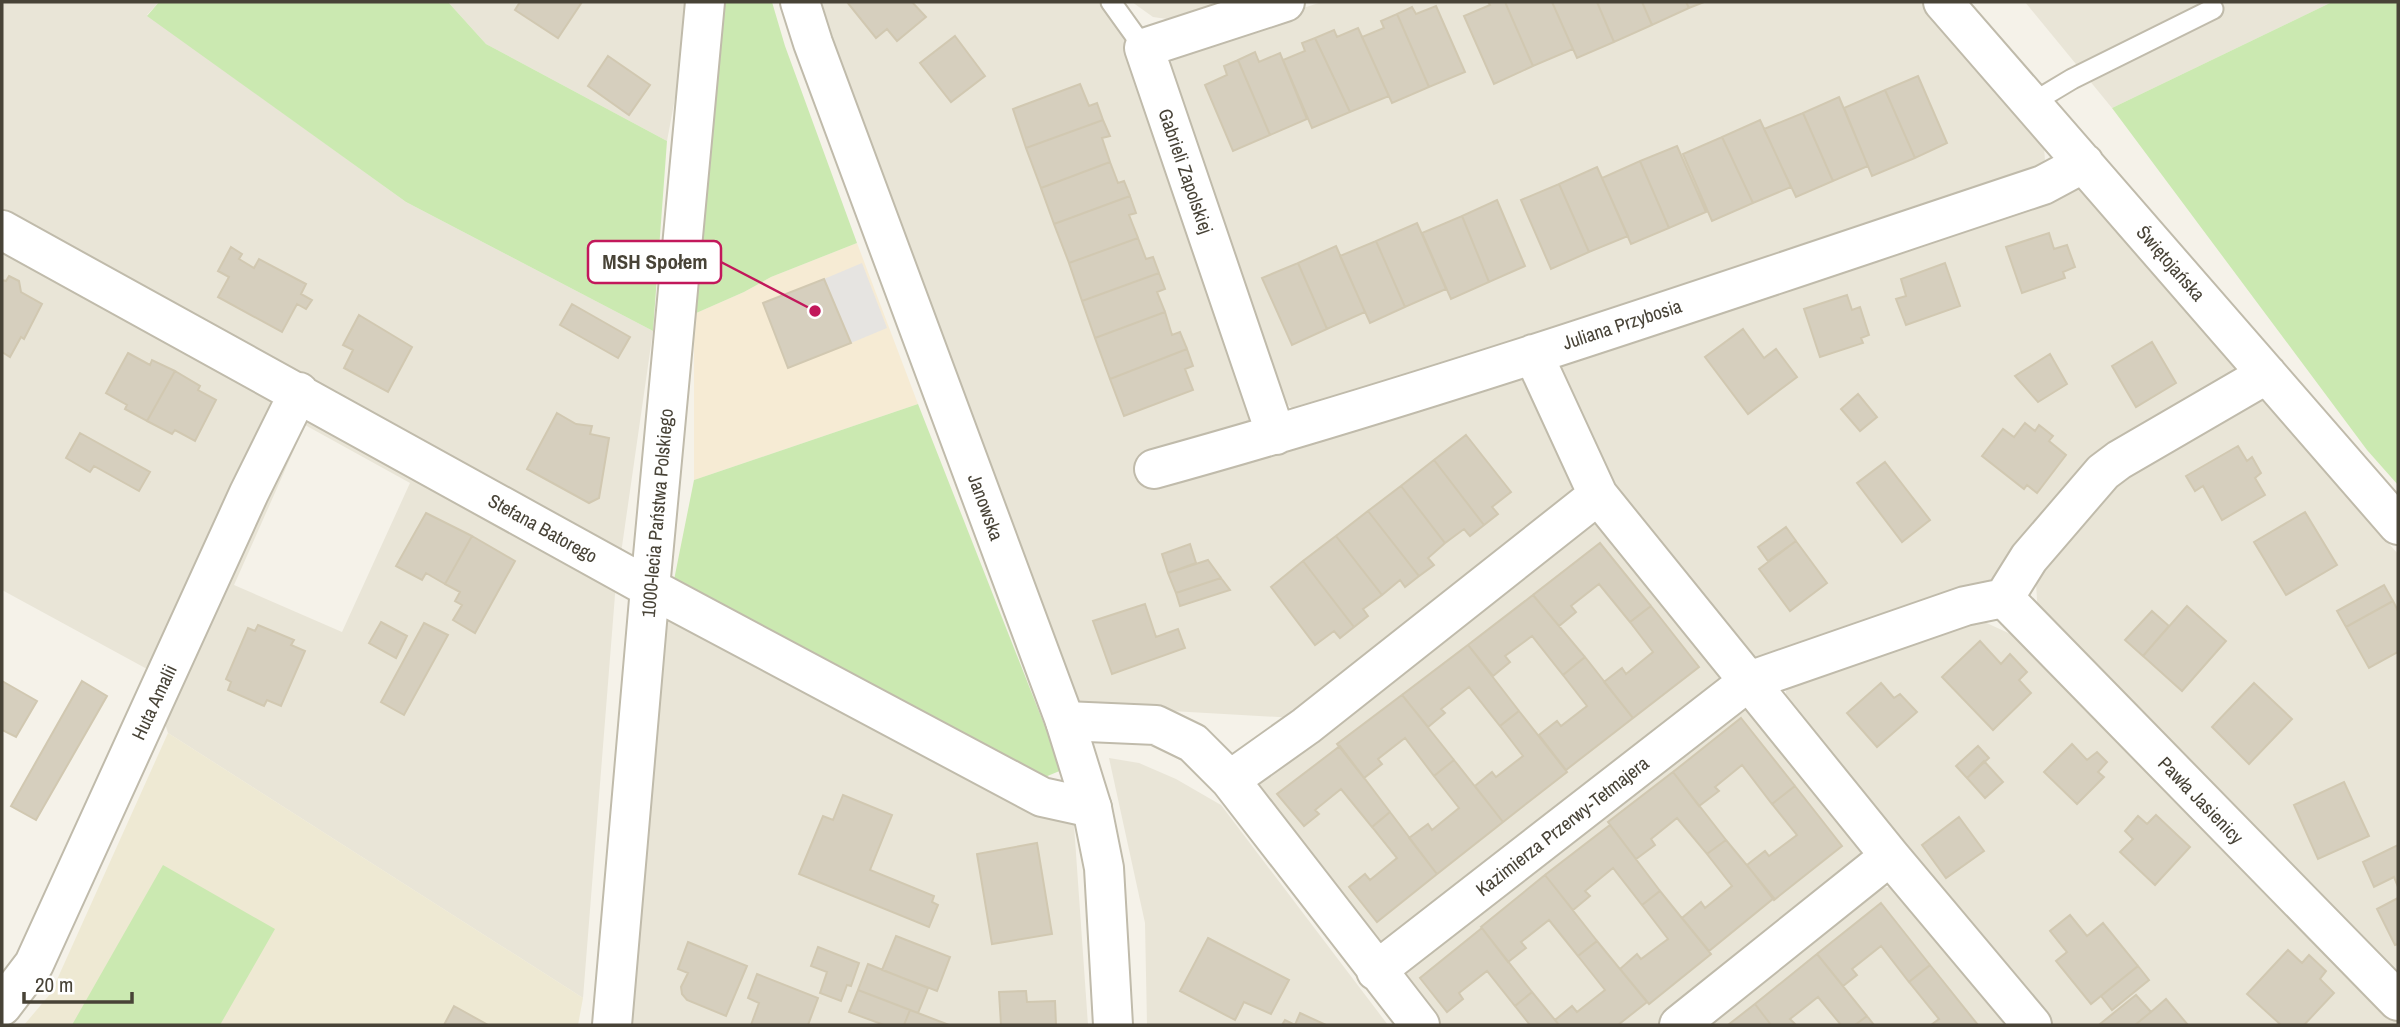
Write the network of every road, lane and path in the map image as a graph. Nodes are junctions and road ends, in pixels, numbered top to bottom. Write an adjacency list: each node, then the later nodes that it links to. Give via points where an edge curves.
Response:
1 (705, 2): 18 (street, 1000-lecia Państwa Polskiego)
2 (800, 2): 21 (street, Janowska)
3 (1111, 2): 7 (lane)
4 (1285, 2): 7 (street)
5 (1943, 2): 8 (street, Świętojańska)
6 (2213, 9): 8 (lane)
7 (1143, 48): 14 (street, Gabrieli Zapolskiej)
8 (2032, 103): 9 (street, Świętojańska)
9 (2084, 163): 11 (street, Juliana Przybosia, via 2043,186); 12 (street, Świętojańska)
10 (2, 230): 13 (street, Stefana Batorego)
11 (1533, 354): 14 (street, Juliana Przybosia); 16 (street)
12 (2267, 374): 17 (street, Świętojańska); 19 (street, via 2103,472 2029,558)
13 (299, 392): 18 (street, Stefana Batorego); 27 (street, Huta Amalii, via 34,964)
14 (1276, 435): 15 (street, Juliana Przybosia)
15 (1154, 469)
16 (1598, 495): 20 (street); 22 (street, via 1306,726)
17 (2398, 525)
18 (650, 588): 23 (street, Stefana Batorego, via 1042,797); 28 (street, 1000-lecia Państwa Polskiego)
19 (2004, 598): 20 (street, via 1965,606); 26 (street, Pawła Jasienicy)
20 (1749, 681): 24 (street); 25 (street, Kazimierza Przerwy-Tetmajera)
21 (1065, 721): 22 (street, via 1156,725 1193,743); 23 (street, Janowska)
22 (1230, 780): 25 (street)
23 (1092, 808): 29 (street, Janowska, via 1104,868)
24 (1890, 856): 31 (street); 32 (street)
25 (1376, 971): 30 (street)
26 (2398, 1001)
27 (2, 1006)
28 (612, 1025)
29 (1113, 1025)
30 (1420, 1025)
31 (1679, 1025)
32 (2032, 1025)

